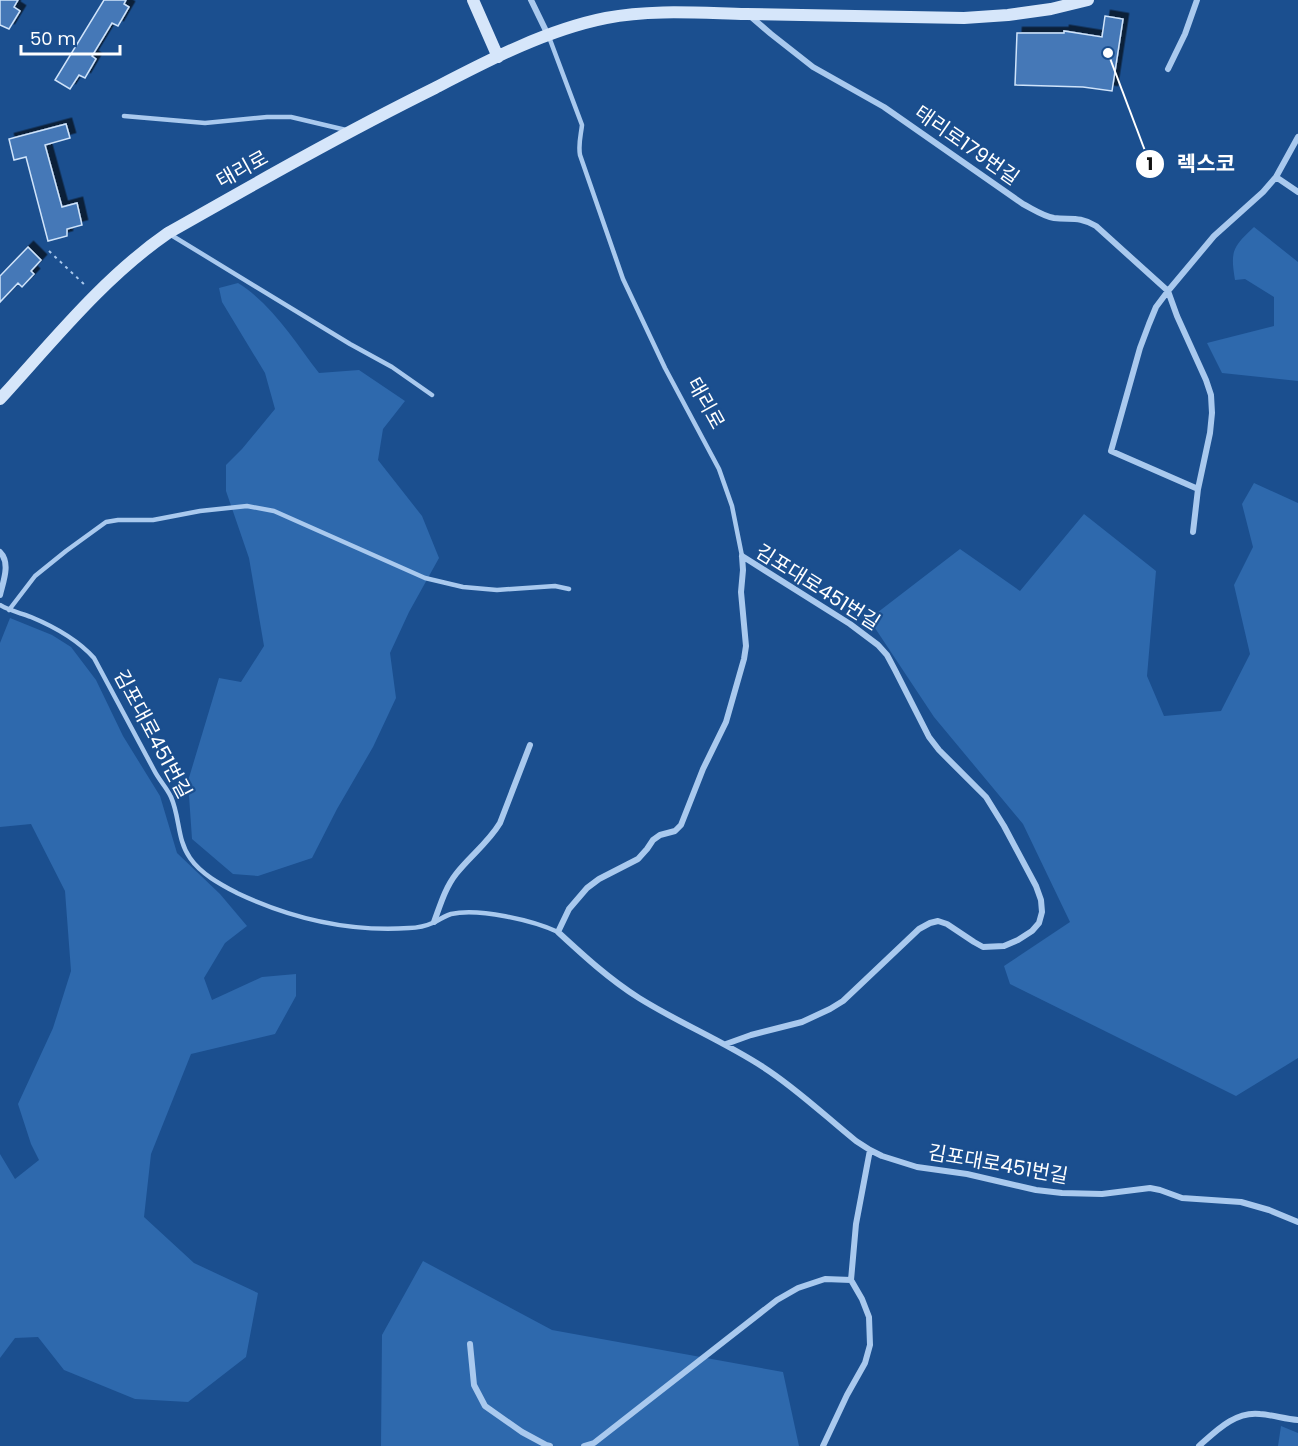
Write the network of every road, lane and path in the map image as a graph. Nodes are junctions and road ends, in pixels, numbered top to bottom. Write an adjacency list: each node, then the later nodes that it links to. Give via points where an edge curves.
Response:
1 (473, 0): 7 (street)
2 (531, 0): 6 (street)
3 (1088, 0): 5 (street, 태리로, via 1051,9 964,18)
4 (1197, 0): 8 (street)
5 (748, 14): 6 (street, 태리로, via 639,13); 16 (street, 태리로179번길, via 813,68 884,107 1023,204 1044,215 1082,219 1096,226)
6 (548, 35): 7 (street, 태리로); 23 (lane, 태리로, via 582,125 580,155 618,266 665,368 719,469)
7 (498, 57): 10 (street, 태리로)
8 (1168, 69)
9 (124, 116): 10 (lane, via 206,123 291,117)
10 (351, 131): 14 (street, 태리로)
11 (1298, 137): 12 (street)
12 (1276, 177): 13 (street); 16 (street, via 1214,236)
13 (1298, 192)
14 (168, 233): 17 (street, 태리로); 18 (lane)
15 (49, 250): 17 (path)
16 (1168, 291): 20 (street, 태리로179번길, via 1211,395 1210,433); 20 (street, via 1149,324 1111,451)
17 (96, 295): 19 (street, 태리로)
18 (432, 395)
19 (0, 399)
20 (1198, 489): 21 (street, 태리로179번길)
21 (1193, 532)
22 (0, 552): 25 (street, via 6,562)
23 (742, 556): 30 (street, 김포대로451번길, via 744,658 726,722 681,825 653,840 638,859 587,888 569,909); 31 (street, 김포대로451번길, via 850,624 882,650 928,736 986,797 1005,826 1036,886 1042,912 1032,931 994,947 983,947 947,924 930,923 830,1009 802,1022)
24 (569, 589): 27 (lane, via 555,586 497,590 425,578 274,512 248,506 153,520 105,522 35,576)
25 (0, 595)
26 (0, 605): 27 (lane, 김포대로451번길)
27 (9, 610): 29 (lane, 김포대로451번길, via 59,630 94,658 171,798 188,856 198,868 225,887 281,912 336,925 399,928)
28 (530, 745): 29 (street, via 500,824 452,880)
29 (434, 922): 30 (lane, 김포대로451번길, via 447,915 474,913 528,921)
30 (558, 932): 31 (street, 김포대로451번길, via 633,994)
31 (726, 1044): 32 (street, 김포대로451번길, via 777,1076)
32 (870, 1150): 33 (street, 김포대로451번길, via 917,1167 1036,1190 1102,1194 1150,1188 1182,1198 1241,1202); 34 (street, via 856,1224)
33 (1298, 1222)
34 (851, 1280): 38 (street, via 825,1279 798,1287 777,1300 594,1443); 39 (street, via 869,1317 870,1345 865,1363)
35 (470, 1344): 37 (street, via 474,1385 485,1406)
36 (1298, 1420): 40 (street, via 1253,1413 1241,1416 1220,1427)
37 (550, 1446)
38 (584, 1446)
39 (823, 1446)
40 (1199, 1446)

